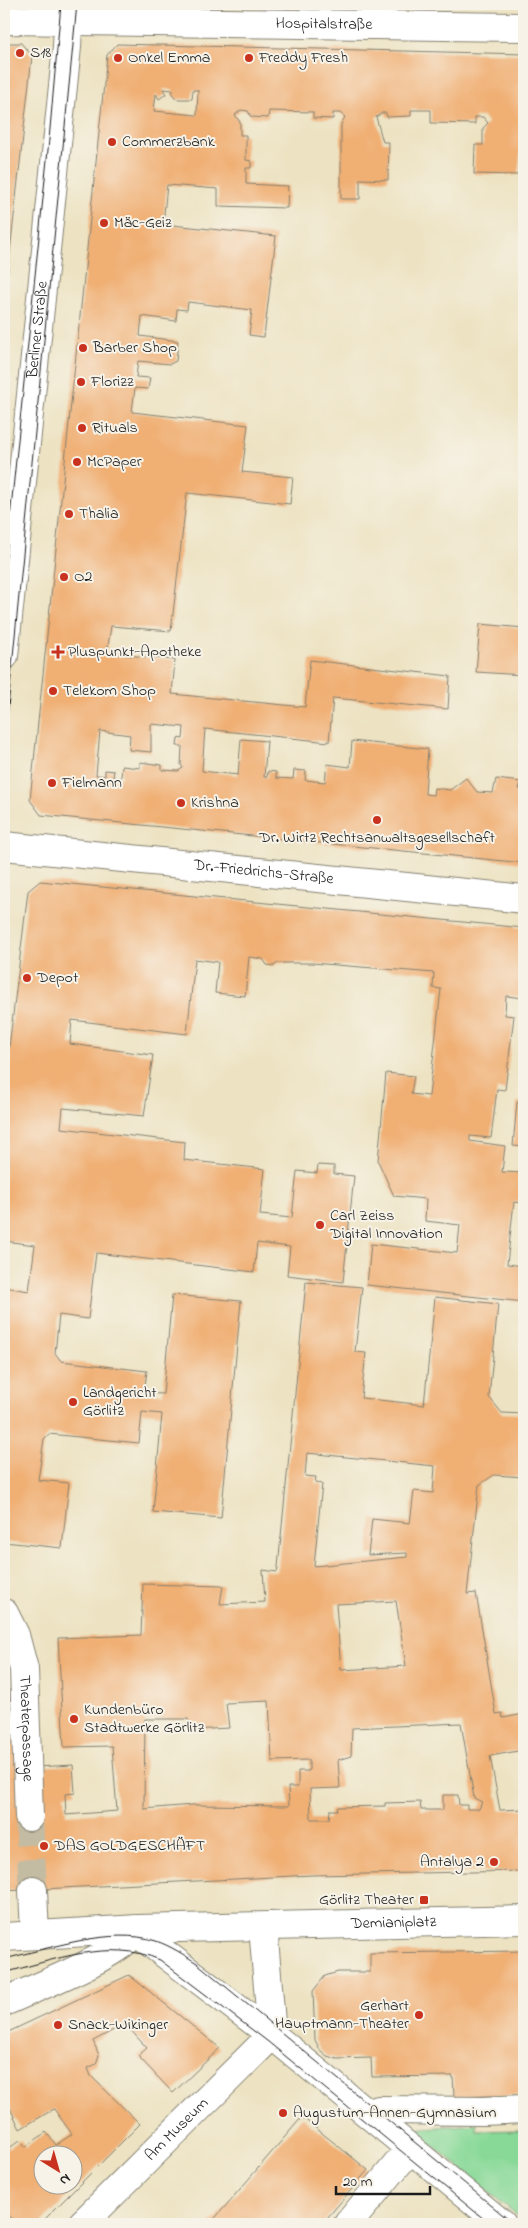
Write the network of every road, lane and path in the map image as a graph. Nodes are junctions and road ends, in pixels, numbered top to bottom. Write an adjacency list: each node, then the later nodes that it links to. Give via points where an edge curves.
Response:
1 (69, 12): 2 (street, Hospitalstraße); 3 (street, Hospitalstraße); 4 (street, Berliner Straße)
2 (4, 20)
3 (524, 27)
4 (12, 492): 5 (street, Berliner Straße)
5 (4, 656)
6 (4, 846): 7 (street, Dr.-Friedrichs-Straße)
7 (524, 899)
8 (4, 1613): 9 (street, Theaterpassage, via 15,1635 24,1669)
9 (29, 1817)
10 (33, 1890): 14 (street)
11 (524, 1920): 12 (street, Demianiplatz)
12 (263, 1927): 13 (street, Demianiplatz); 17 (street)
13 (138, 1929): 14 (street, Demianiplatz); 16 (street, via 132,1938 91,1963); 17 (street, via 144,1938)
14 (35, 1935): 15 (street, Demianiplatz)
15 (4, 1936)
16 (4, 2002)
17 (272, 2034): 19 (street); 21 (street, Am Museum)
18 (524, 2109): 19 (street, via 378,2110)
19 (371, 2115): 20 (street)
20 (410, 2149): 22 (street); 23 (street)
21 (82, 2224)
22 (348, 2224)
23 (502, 2224)

